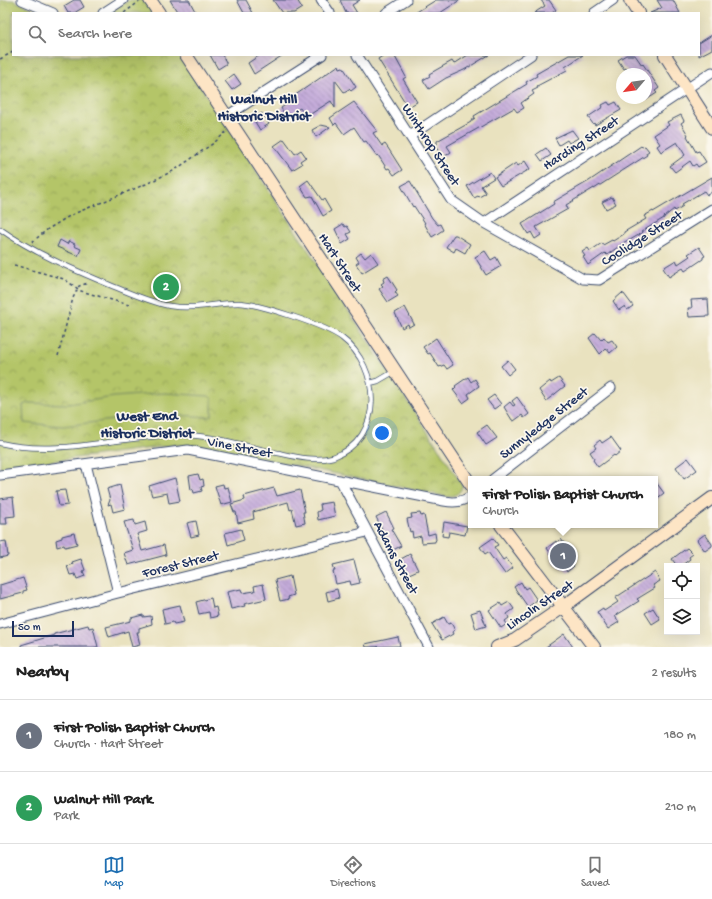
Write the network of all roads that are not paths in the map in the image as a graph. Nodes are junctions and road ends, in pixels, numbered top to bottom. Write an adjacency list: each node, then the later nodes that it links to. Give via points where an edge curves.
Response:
1 (22, 0): 8 (street)
2 (123, 0): 9 (street)
3 (150, 0): 10 (street)
4 (321, 0): 11 (street)
5 (406, 0): 12 (street)
6 (613, 0): 13 (street)
7 (630, 0): 14 (street)
8 (50, 12)
9 (105, 12)
10 (158, 12)
11 (329, 12)
12 (388, 12)
13 (595, 12)
14 (637, 12)
15 (187, 56): 22 (street, Hart Street)
16 (320, 56): 22 (street)
17 (358, 56): 24 (street, Winthrop Street)
18 (530, 56): 24 (street)
19 (666, 56): 21 (street)
20 (712, 72): 21 (street, Harding Street)
21 (687, 89): 23 (street); 26 (street, Harding Street)
22 (227, 116): 29 (street, Hart Street)
23 (712, 128)
24 (410, 136): 26 (street, Winthrop Street, via 451,200)
25 (712, 208): 28 (street, Coolidge Street, via 599,280)
26 (484, 223): 28 (street, Winthrop Street)
27 (0, 229): 30 (lane, via 51,259 145,299 193,308 223,303 244,303 320,326 339,335 351,346 364,365)
28 (583, 279)
29 (395, 371): 30 (lane, via 378,381); 37 (street, Hart Street)
30 (370, 382): 32 (lane, via 370,412 363,432 350,448 325,459 296,457 191,435 159,436 55,448)
31 (611, 388): 35 (street, Sunnyledge Street)
32 (0, 443)
33 (86, 464): 34 (street, Vine Street); 36 (street, Vine Street, via 188,450); 42 (street)
34 (0, 475)
35 (498, 476)
36 (340, 480): 38 (street, Vine Street, via 444,502 455,503); 41 (street, Adams Street)
37 (468, 480)
38 (468, 497)
39 (712, 498): 43 (street, Lincoln Street)
40 (503, 528): 43 (street)
41 (367, 532): 42 (street, Forest Street); 46 (street, Adams Street)
42 (118, 593): 44 (street, Forest Street)
43 (563, 606): 45 (street, Lincoln Street); 48 (street)
44 (0, 624)
45 (517, 643): 47 (street, Lincoln Street)
46 (429, 647)
47 (497, 647)
48 (594, 647)

